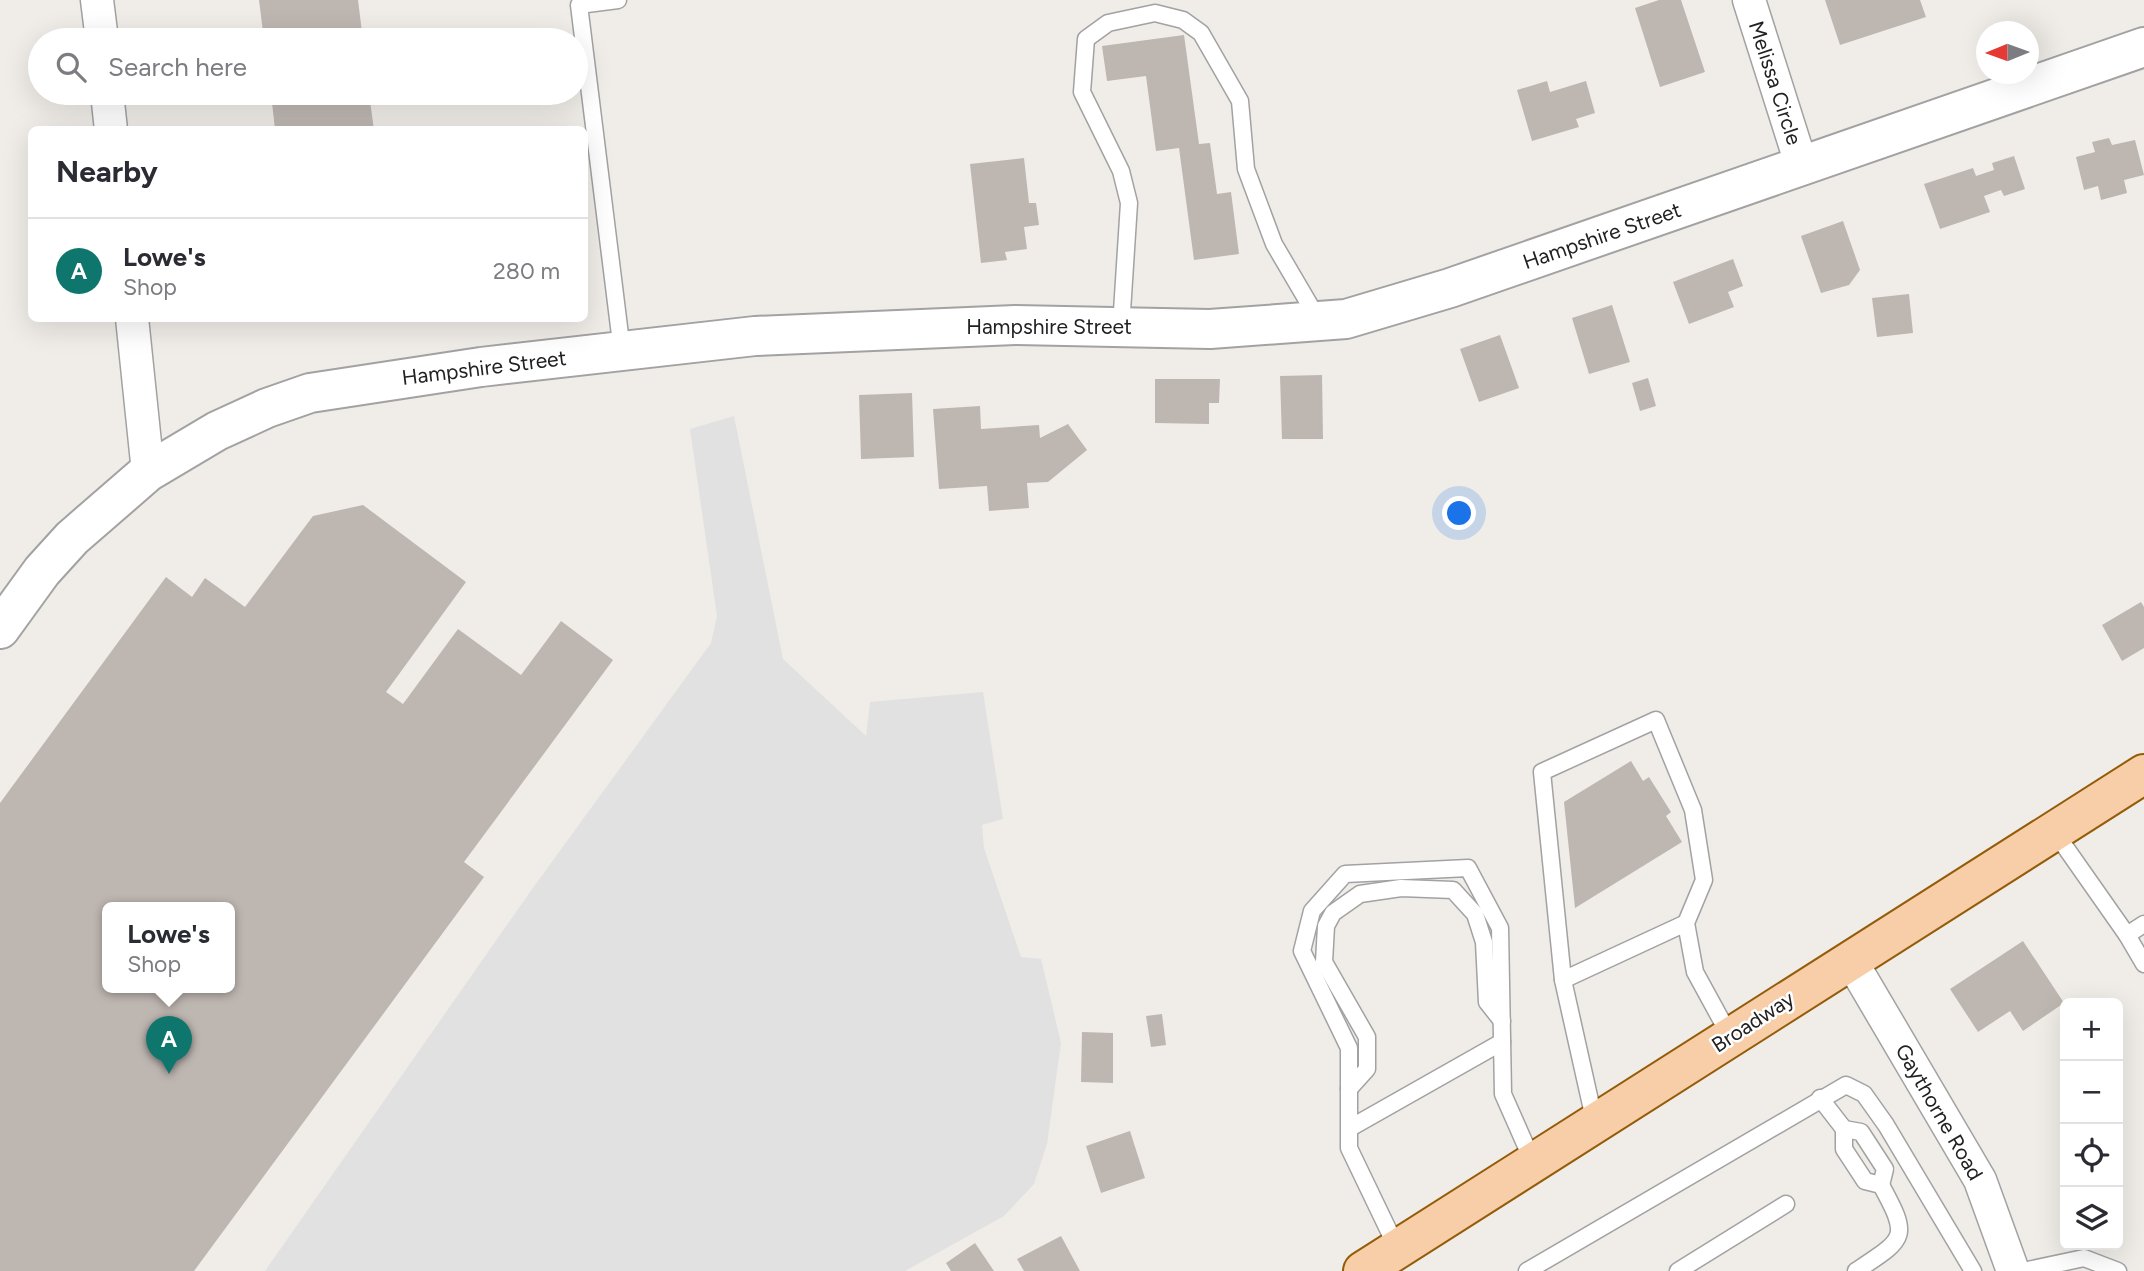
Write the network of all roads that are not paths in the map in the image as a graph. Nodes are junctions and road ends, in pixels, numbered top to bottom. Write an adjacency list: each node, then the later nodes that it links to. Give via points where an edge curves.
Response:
1 (97, 0): 4 (street)
2 (618, 0): 5 (lane, via 579,5)
3 (1749, 0): 10 (street, Melissa Circle)
4 (100, 28)
5 (582, 28)
6 (2144, 47): 10 (street, Hampshire Street)
7 (588, 77): 14 (lane)
8 (108, 105): 9 (street)
9 (111, 126)
10 (1802, 167): 11 (street, Hampshire Street, via 1450,288 1346,319)
11 (1319, 321): 13 (street, Hampshire Street, via 1210,329); 13 (lane, via 1274,244 1246,169 1240,102 1201,33 1183,20 1156,13 1108,23 1086,39 1082,65 1082,92 1121,172 1129,202)
12 (132, 322): 15 (street)
13 (1121, 327): 14 (street, Hampshire Street, via 1014,324 755,336)
14 (622, 351): 15 (street, Hampshire Street, via 310,393 217,431)
15 (149, 472): 16 (street, Hampshire Street, via 72,538)
16 (2, 623)
17 (2144, 774): 18 (main road, Broadway)
18 (2054, 831): 21 (lane); 22 (main road, Broadway)
19 (1686, 923): 24 (lane); 24 (lane, via 1704,880 1693,810 1656,720 1542,772); 26 (lane, via 1695,972)
20 (2144, 923): 21 (lane)
21 (2127, 934): 23 (lane)
22 (1850, 959): 26 (main road, Broadway); 42 (street, Gaythorne Road, via 1980,1180)
23 (2144, 964)
24 (1563, 980): 30 (lane)
25 (1502, 1021): 27 (lane); 28 (lane, via 1487,1002 1484,942 1475,914 1453,890 1401,888 1360,894 1333,913 1326,926 1324,962 1367,1037 1367,1069); 28 (lane, via 1500,928 1468,868 1345,874 1312,911 1302,951 1349,1048)
26 (1730, 1036): 30 (main road, Broadway)
27 (1502, 1042): 31 (lane); 33 (lane, via 1503,1094)
28 (1349, 1088): 31 (lane)
29 (1820, 1098): 32 (lane); 38 (lane); 41 (lane, via 1846,1085 1864,1094)
30 (1595, 1123): 33 (main road, Broadway)
31 (1350, 1129): 36 (lane, via 1349,1148)
32 (1844, 1129): 34 (lane, via 1844,1149 1865,1181); 34 (lane, via 1861,1132 1885,1169)
33 (1533, 1162): 36 (main road, Broadway)
34 (1881, 1185): 40 (lane, via 1901,1221 1898,1238)
35 (1786, 1204): 39 (lane)
36 (1397, 1248): 37 (main road, Broadway)
37 (1363, 1271)
38 (1527, 1271)
39 (1678, 1271)
40 (1856, 1271)
41 (1973, 1271)
42 (2013, 1271)
43 (2024, 1271): 44 (lane, via 2084,1258)
44 (2119, 1271)

